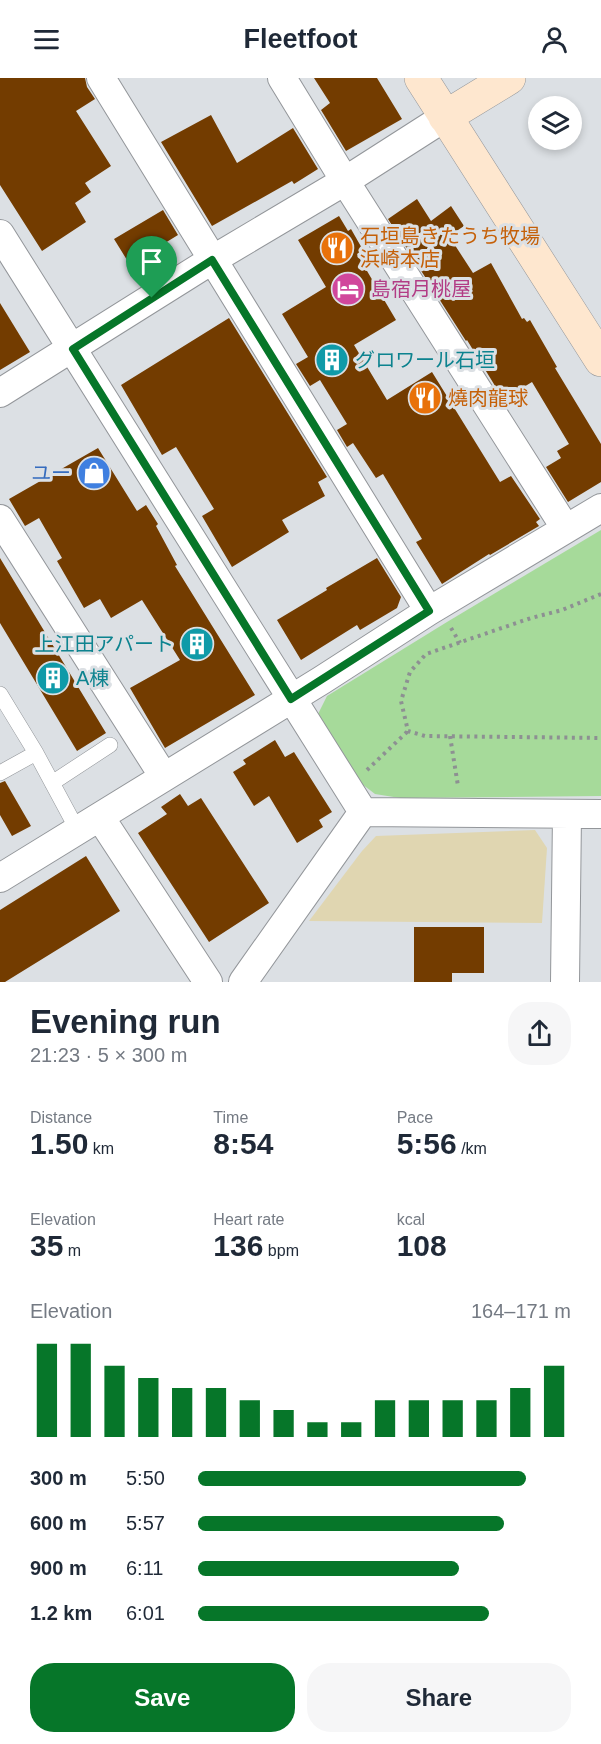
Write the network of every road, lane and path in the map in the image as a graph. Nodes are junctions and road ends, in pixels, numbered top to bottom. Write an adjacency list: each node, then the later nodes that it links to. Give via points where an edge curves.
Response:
1 (101, 78): 8 (street)
2 (282, 78): 6 (street)
3 (421, 78): 5 (street)
4 (509, 78): 5 (street)
5 (445, 117): 6 (street); 10 (street)
6 (345, 181): 8 (street); 14 (street)
7 (0, 234): 9 (street)
8 (212, 260): 9 (street); 16 (street)
9 (73, 349): 11 (street); 19 (street)
10 (601, 360)
11 (0, 393)
12 (601, 508): 14 (street)
13 (0, 519): 27 (street)
14 (566, 529): 16 (street)
15 (601, 594): 17 (path)
16 (438, 616): 17 (path); 19 (street)
17 (460, 643): 20 (path, via 426,654 410,672 401,701)
18 (0, 694): 24 (lane)
19 (291, 699): 27 (street); 30 (street)
20 (408, 731): 21 (path); 25 (path)
21 (450, 736): 22 (path); 29 (path)
22 (601, 738)
23 (110, 745): 28 (lane)
24 (36, 753): 26 (lane); 28 (lane)
25 (366, 771)
26 (0, 773)
27 (164, 777): 33 (street)
28 (52, 783): 33 (lane)
29 (458, 788)
30 (363, 812): 31 (street); 36 (street)
31 (567, 814): 32 (street); 37 (street)
32 (601, 814)
33 (89, 824): 34 (street); 35 (street)
34 (0, 878)
35 (208, 982)
36 (243, 982)
37 (565, 982)

